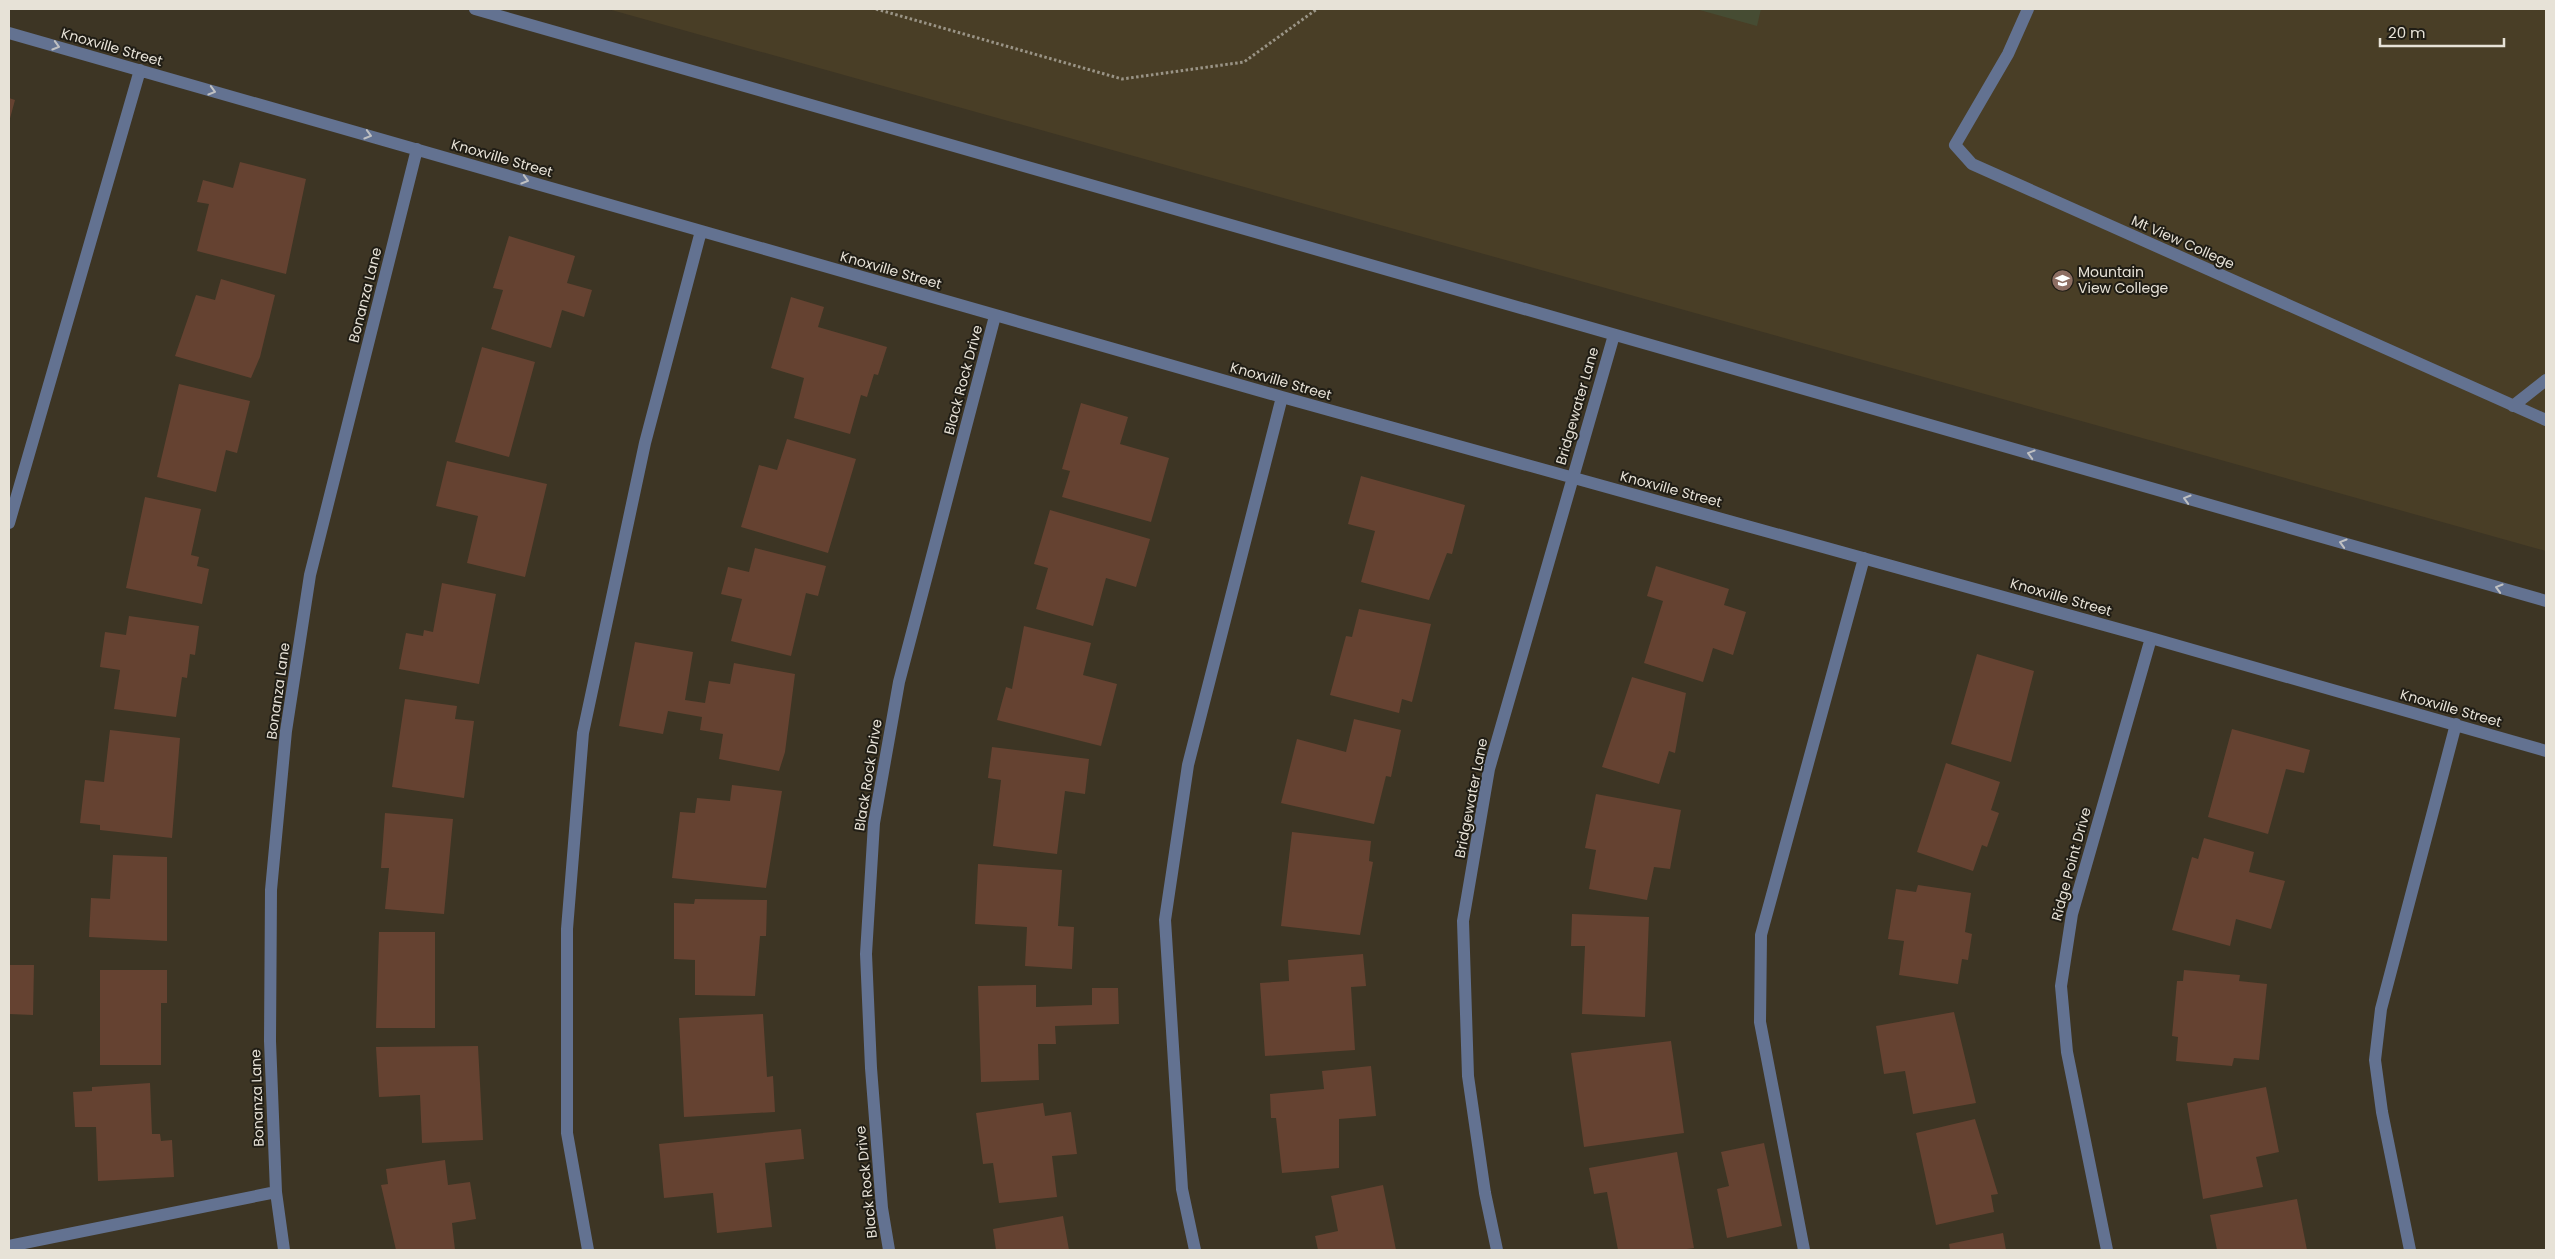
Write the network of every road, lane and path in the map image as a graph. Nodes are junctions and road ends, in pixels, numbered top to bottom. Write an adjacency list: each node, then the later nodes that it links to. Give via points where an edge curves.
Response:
1 (475, 9): 10 (street)
2 (876, 9): 3 (path, via 1122,79 1244,62)
3 (1317, 9)
4 (2028, 9): 13 (street, Mt View College, via 2008,54 1955,145 1972,164)
5 (9, 33): 6 (street, Knoxville Street, one-way to 6)
6 (140, 70): 7 (street, Knoxville Street, one-way to 7); 16 (street)
7 (417, 150): 8 (street, Knoxville Street, one-way to 8); 22 (street, Bonanza Lane, via 310,574 286,732 271,890 270,1041)
8 (701, 231): 9 (street, Knoxville Street); 25 (street, via 645,443 584,733 567,929 567,1133)
9 (995, 316): 12 (street, Knoxville Street); 26 (street, Black Rock Drive, via 899,682 874,823 866,954 870,1068 882,1208)
10 (1614, 335): 15 (street, Bridgewater Lane); 18 (street, one-way to 10)
11 (2546, 380): 13 (street)
12 (1282, 398): 15 (street, Knoxville Street); 27 (street, via 1188,765 1165,920 1182,1189)
13 (2513, 406): 14 (street, Mt View College)
14 (2546, 420)
15 (1573, 478): 17 (street, Knoxville Street); 28 (street, Bridgewater Lane, via 1489,769 1463,921 1468,1076)
16 (9, 523)
17 (1864, 558): 19 (street, Knoxville Street); 29 (street, via 1760,935 1760,1022)
18 (2546, 601)
19 (2151, 638): 20 (street, Knoxville Street); 30 (street, Ridge Point Drive, via 2072,914 2061,986 2067,1052)
20 (2456, 724): 21 (street, Knoxville Street); 31 (street, via 2381,1009 2375,1060 2382,1112)
21 (2546, 750)
22 (276, 1192): 23 (street); 24 (street, Bonanza Lane)
23 (9, 1246)
24 (284, 1250)
25 (588, 1250)
26 (889, 1250)
27 (1195, 1250)
28 (1497, 1250)
29 (1804, 1250)
30 (2107, 1250)
31 (2410, 1250)

